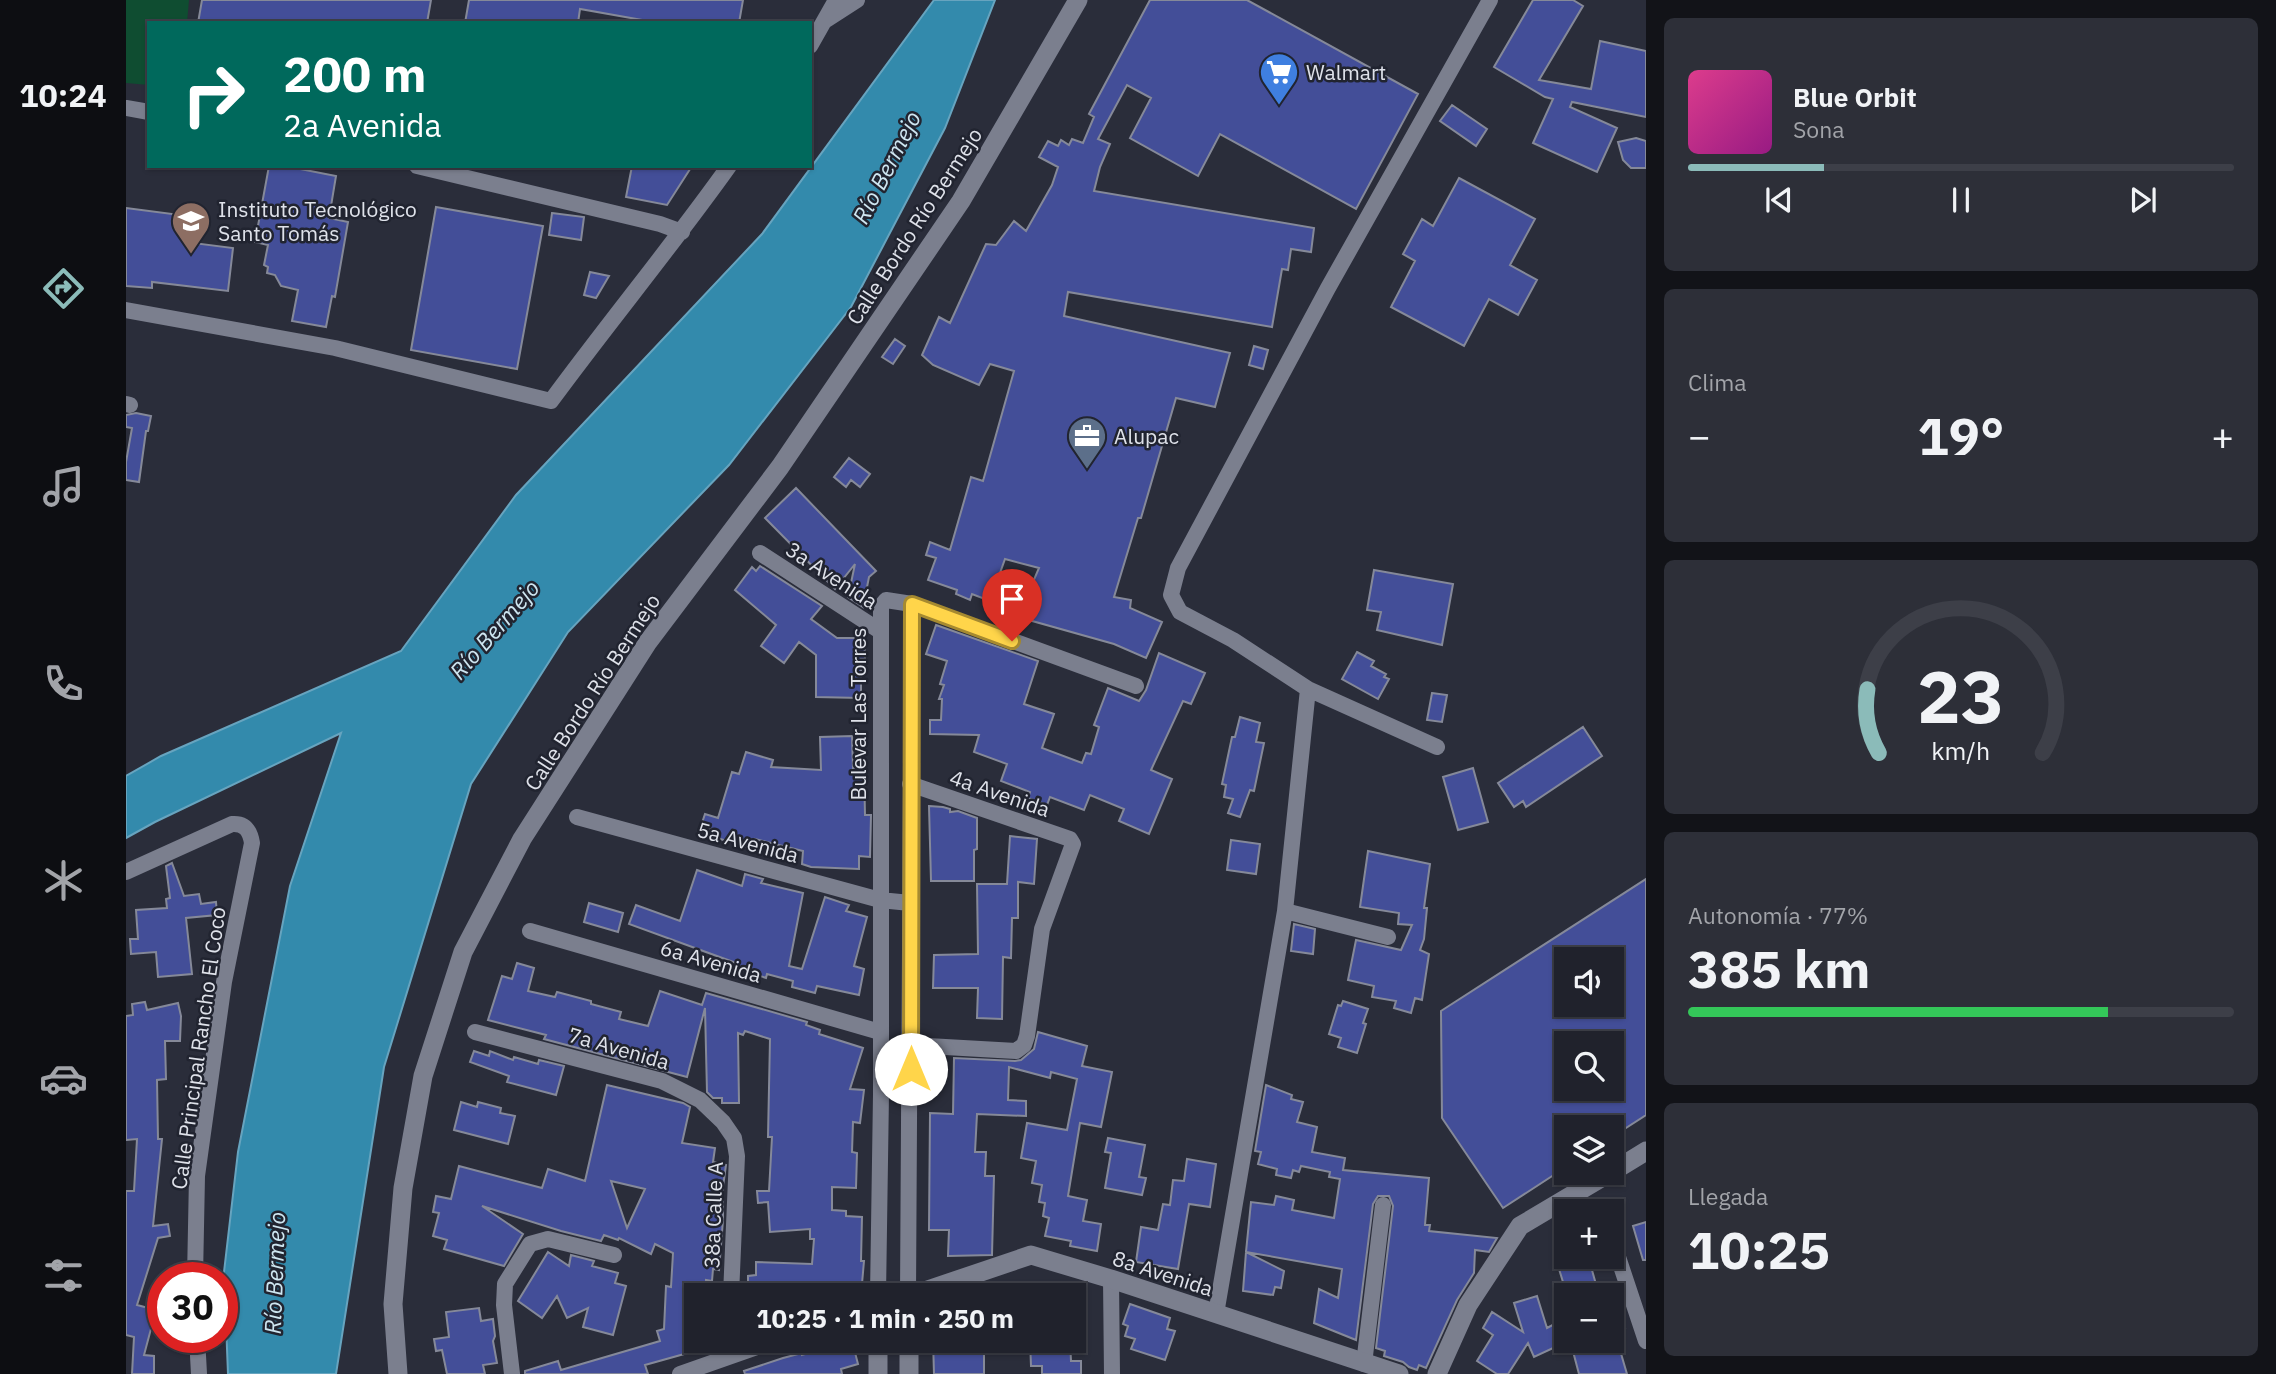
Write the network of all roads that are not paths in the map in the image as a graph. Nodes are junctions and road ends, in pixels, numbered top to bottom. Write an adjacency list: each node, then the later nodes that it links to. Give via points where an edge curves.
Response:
1 (836, 0): 5 (street)
2 (857, 0): 5 (street)
3 (1079, 0): 55 (main road, Calle Bordo Río Bermejo, via 961,201 780,467 648,642 522,839 463,952 423,1076 403,1188 393,1304)
4 (1490, 0): 17 (street, via 1178,568 1171,595 1180,612)
5 (827, 20): 6 (street)
6 (812, 43)
7 (126, 108): 8 (street)
8 (147, 112)
9 (425, 168): 11 (street)
10 (728, 168): 11 (street)
11 (682, 232): 12 (street, via 551,401 335,348)
12 (126, 310)
13 (761, 553): 15 (street, 3a Avenida)
14 (912, 604): 15 (street, Bulevar Las Torres, via 886,600 881,606); 16 (street); 19 (street)
15 (880, 631): 22 (street, Bulevar Las Torres)
16 (1136, 686)
17 (1308, 689): 18 (street); 24 (street)
18 (1437, 747)
19 (910, 784): 23 (street); 29 (street, 4a Avenida, via 1070,839 1073,844 1042,929 1024,1045 1016,1051)
20 (577, 817): 22 (street, 5a Avenida)
21 (126, 872): 38 (street, Calle Principal Rancho El Coco, via 232,824 246,827 252,843 224,982 197,1176)
22 (880, 900): 23 (street, 5a Avenida); 28 (street, Bulevar Las Torres)
23 (910, 903): 29 (street)
24 (1285, 911): 26 (street); 45 (street)
25 (530, 931): 28 (street, 6a Avenida)
26 (1388, 937)
27 (475, 1032): 32 (street, 7a Avenida, via 662,1081 700,1100)
28 (880, 1032): 31 (street, Bulevar Las Torres)
29 (911, 1045): 30 (street)
30 (911, 1093): 31 (street); 43 (street)
31 (881, 1094): 42 (street, Bulevar Las Torres)
32 (734, 1138): 41 (street, 38a Calle A)
33 (1646, 1151): 34 (main road)
34 (1624, 1164)
35 (1589, 1185): 62 (main road, via 1520,1226 1468,1305)
36 (1383, 1205): 53 (street)
37 (614, 1255): 56 (street, via 548,1239 530,1244 505,1284)
38 (195, 1262)
39 (1622, 1269): 46 (street)
40 (1111, 1279): 44 (main road, 8a Avenida, via 1031,1255); 45 (main road, 8a Avenida); 60 (street)
41 (732, 1283)
42 (878, 1283)
43 (911, 1283)
44 (947, 1283)
45 (1216, 1314): 53 (main road, 8a Avenida)
46 (1646, 1341)
47 (198, 1353): 54 (street)
48 (729, 1353): 52 (street)
49 (740, 1353): 52 (street)
50 (878, 1353): 58 (main road)
51 (909, 1353): 59 (main road)
52 (729, 1357): 57 (street)
53 (1364, 1364): 61 (main road, 8a Avenida)
54 (199, 1374)
55 (398, 1374)
56 (512, 1374)
57 (680, 1374)
58 (878, 1374)
59 (909, 1374)
60 (1112, 1374)
61 (1399, 1374)
62 (1438, 1374)

